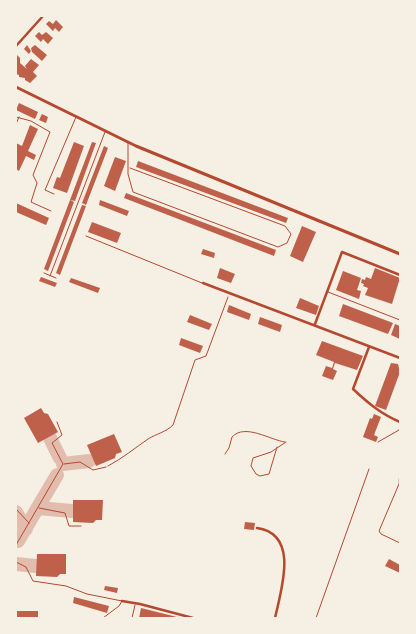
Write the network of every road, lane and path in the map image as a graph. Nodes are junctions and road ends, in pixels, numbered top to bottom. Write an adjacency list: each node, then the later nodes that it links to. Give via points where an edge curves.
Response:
1 (43, 16): 2 (street)
2 (16, 46)
3 (16, 89): 5 (street)
4 (16, 117): 6 (lane)
5 (76, 117): 8 (street); 11 (lane, via 45,190)
6 (19, 118): 7 (lane); 12 (lane, via 31,121 50,132 33,175 38,183 31,202)
7 (16, 124)
8 (105, 131): 9 (street); 17 (lane)
9 (128, 142): 10 (lane); 14 (street)
10 (130, 168): 10 (lane, via 285,226 291,234 287,243 278,247 133,192 128,174)
11 (54, 194)
12 (51, 211)
13 (86, 236): 19 (lane)
14 (400, 254)
15 (44, 273): 17 (lane)
16 (400, 275): 20 (street, via 342,252)
17 (50, 276): 18 (lane)
18 (56, 278)
19 (203, 283): 21 (street)
20 (327, 292): 22 (lane); 23 (street)
21 (230, 293): 23 (street); 33 (path, via 206,356 195,360 193,364 173,425)
22 (400, 320)
23 (315, 325): 24 (street)
24 (369, 347): 25 (street); 27 (street, via 353,389 375,409)
25 (400, 358)
26 (57, 422): 32 (lane, via 62,435 52,443)
27 (400, 422)
28 (400, 427): 29 (path)
29 (378, 442)
30 (277, 447): 30 (path, via 253,458 251,466 256,474 269,474); 31 (path, via 286,442 244,431 232,437)
31 (225, 454)
32 (63, 464): 33 (lane, via 80,462 93,470); 39 (lane)
33 (106, 467)
34 (369, 469): 53 (lane)
35 (16, 478): 37 (lane)
36 (400, 479): 38 (street)
37 (16, 483)
38 (399, 484): 44 (lane, via 379,531)
39 (38, 508): 41 (lane); 42 (lane, via 65,513 69,526)
40 (16, 509): 41 (lane)
41 (29, 523): 45 (lane)
42 (81, 526)
43 (257, 528): 52 (street, via 266,529 274,535 284,556 284,570)
44 (400, 543)
45 (16, 545)
46 (16, 562): 47 (lane, via 26,567 33,581 66,586 87,594)
47 (122, 601): 48 (street); 49 (lane)
48 (136, 603): 50 (lane); 51 (street)
49 (103, 618)
50 (132, 618)
51 (193, 618)
52 (275, 618)
53 (316, 618)

